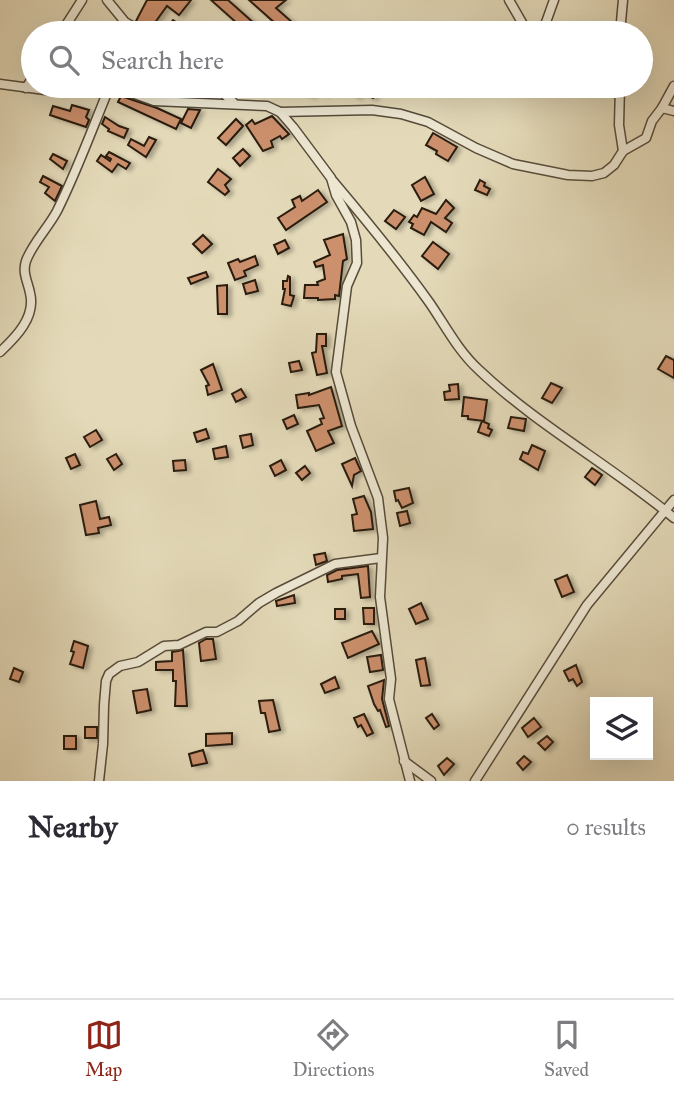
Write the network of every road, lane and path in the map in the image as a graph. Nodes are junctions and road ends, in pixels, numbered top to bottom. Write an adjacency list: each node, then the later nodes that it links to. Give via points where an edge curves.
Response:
1 (82, 0): 6 (street)
2 (107, 0): 7 (street)
3 (509, 0): 8 (street)
4 (554, 0): 9 (street)
5 (622, 0): 10 (street)
6 (69, 21)
7 (124, 21)
8 (521, 21)
9 (546, 21)
10 (621, 21)
11 (0, 84): 13 (street)
12 (674, 86): 19 (street)
13 (21, 87)
14 (105, 98): 24 (street, via 63,199 25,263 31,300 23,327)
15 (146, 98): 18 (street)
16 (228, 98): 18 (street)
17 (620, 98): 22 (street)
18 (234, 103): 21 (street, via 261,104)
19 (662, 108): 20 (street); 22 (street, via 646,138)
20 (674, 111)
21 (280, 112): 22 (street, via 372,110 401,114 428,122 513,164 568,175 604,173); 23 (street)
22 (623, 151)
23 (331, 178): 26 (street, via 479,371); 28 (street, via 351,222 357,262 347,286 336,372 378,498)
24 (0, 352)
25 (674, 499): 26 (street)
26 (664, 510): 27 (street); 33 (street, via 587,605)
27 (674, 518)
28 (381, 558): 29 (street, via 389,699); 30 (street, via 335,564 258,603 217,632 163,646 109,674)
29 (404, 761): 31 (street); 32 (street)
30 (99, 781)
31 (410, 781)
32 (431, 781)
33 (475, 781)

